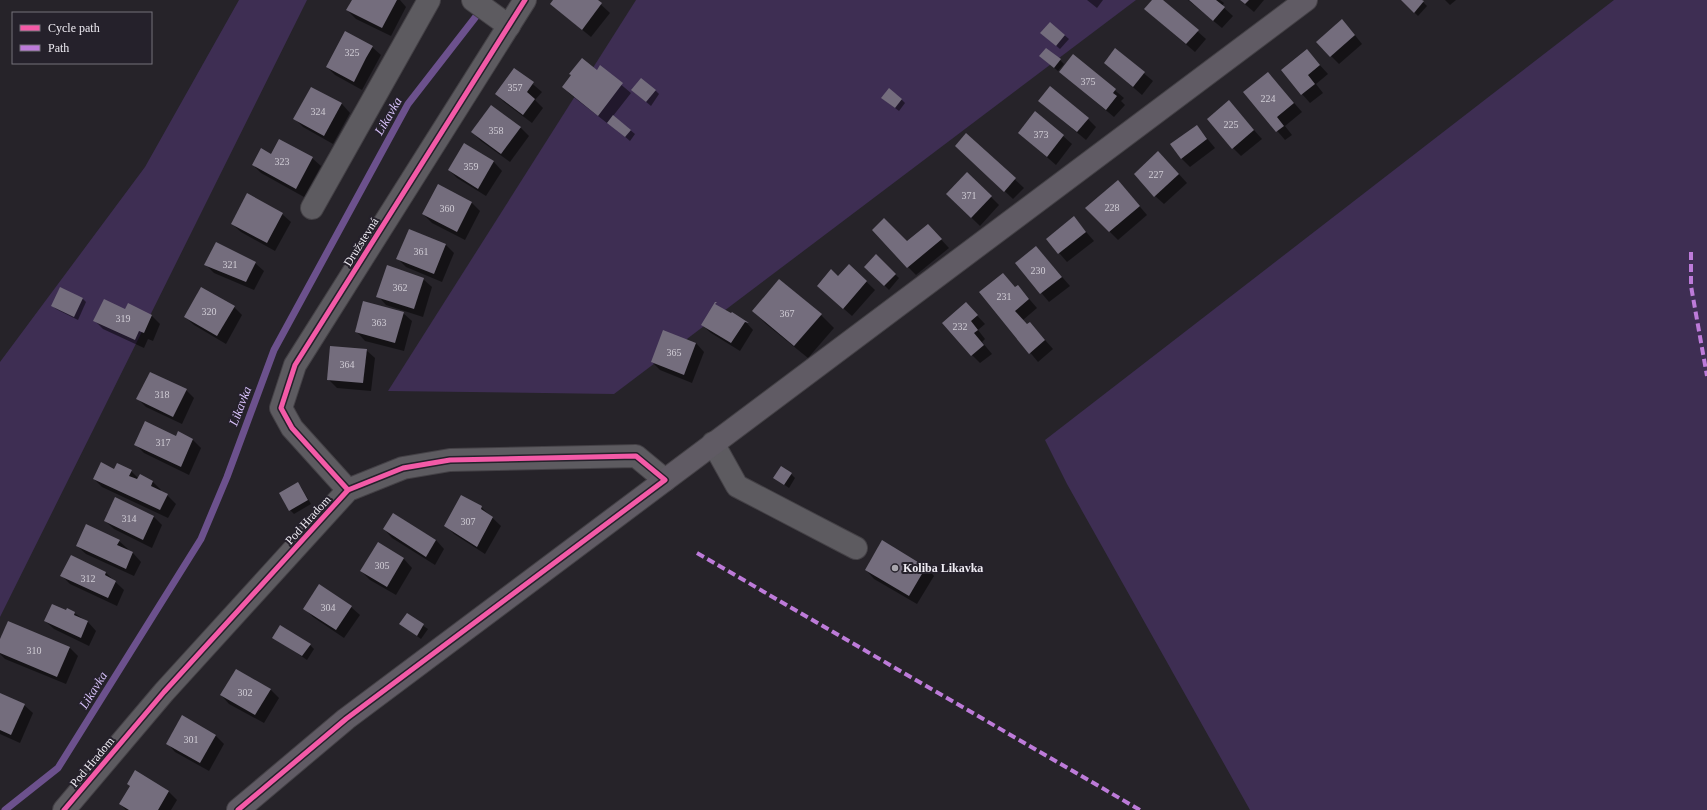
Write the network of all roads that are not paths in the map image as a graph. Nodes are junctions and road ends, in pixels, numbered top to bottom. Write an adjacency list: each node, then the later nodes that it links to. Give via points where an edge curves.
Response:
1 (429, 0): 6 (street)
2 (473, 0): 5 (street)
3 (525, 0): 5 (street, Družstevná)
4 (1306, 0): 7 (main road)
5 (509, 26): 9 (street, Družstevná, via 295,365 281,408 292,428)
6 (312, 208)
7 (713, 443): 8 (main road); 10 (street, via 737,486)
8 (664, 480): 9 (street, Pod Hradom, via 636,456 450,460 404,468); 12 (main road, via 346,719)
9 (348, 490): 11 (street, Pod Hradom, via 164,692)
10 (856, 548)
11 (64, 810)
12 (238, 810)

